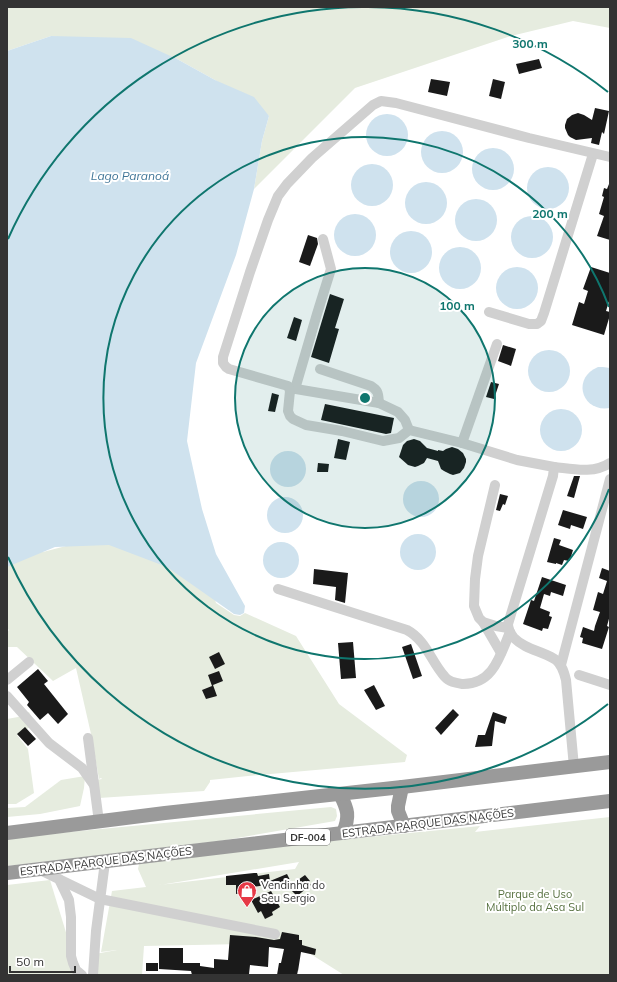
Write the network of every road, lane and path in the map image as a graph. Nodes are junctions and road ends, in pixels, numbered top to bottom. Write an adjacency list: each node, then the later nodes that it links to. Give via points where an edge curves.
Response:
1 (593, 154): 2 (lane); 4 (lane, via 540,320 537,324 529,324); 7 (lane, via 396,103 381,101 373,104 312,158 278,196 223,357 223,363 229,369)
2 (610, 157)
3 (323, 240): 7 (lane, via 331,269)
4 (489, 312)
5 (497, 344): 10 (lane)
6 (320, 369): 8 (lane, via 371,386 378,393)
7 (293, 388): 8 (lane); 9 (lane, via 290,391 288,411 293,419 306,425 383,441 399,438)
8 (379, 403): 9 (lane, via 398,412)
9 (409, 430): 10 (lane)
10 (462, 443): 12 (lane, via 517,460)
11 (610, 463): 12 (lane, via 594,470)
12 (554, 467): 17 (lane, via 508,624)
13 (610, 479): 20 (lane)
14 (495, 485): 16 (lane, via 475,579 474,606)
15 (278, 589): 18 (lane, via 407,630 425,646 446,679 456,683 468,684 483,679 496,666)
16 (483, 622): 17 (lane); 18 (lane)
17 (509, 630): 18 (lane); 20 (lane, via 521,644 553,658)
18 (501, 653)
19 (30, 662): 22 (lane)
20 (560, 665): 27 (lane, via 566,680)
21 (579, 675): 23 (lane)
22 (7, 680)
23 (610, 685)
24 (7, 696): 28 (lane, via 49,743 82,768)
25 (88, 738): 28 (lane)
26 (610, 762): 27 (highway)
27 (574, 767): 29 (highway)
28 (94, 785): 32 (lane)
29 (402, 787): 30 (highway); 33 (highway, via 398,811)
30 (340, 794): 32 (highway); 35 (highway, via 348,814)
31 (610, 802): 33 (highway, ESTRADA PARQUE DAS NAÇÕES / DF-004)
32 (99, 822): 34 (highway)
33 (404, 826): 35 (highway, ESTRADA PARQUE DAS NAÇÕES / DF-004)
34 (7, 833)
35 (343, 833): 36 (highway, ESTRADA PARQUE DAS NAÇÕES / DF-004)
36 (105, 862): 37 (highway, ESTRADA PARQUE DAS NAÇÕES / DF-004); 40 (lane)
37 (38, 869): 38 (highway, ESTRADA PARQUE DAS NAÇÕES / DF-004); 39 (lane)
38 (7, 873)
39 (59, 879): 40 (lane); 42 (lane, via 69,900 72,917 71,956 76,970)
40 (100, 899): 41 (lane); 43 (lane)
41 (275, 934)
42 (82, 975)
43 (93, 975)

